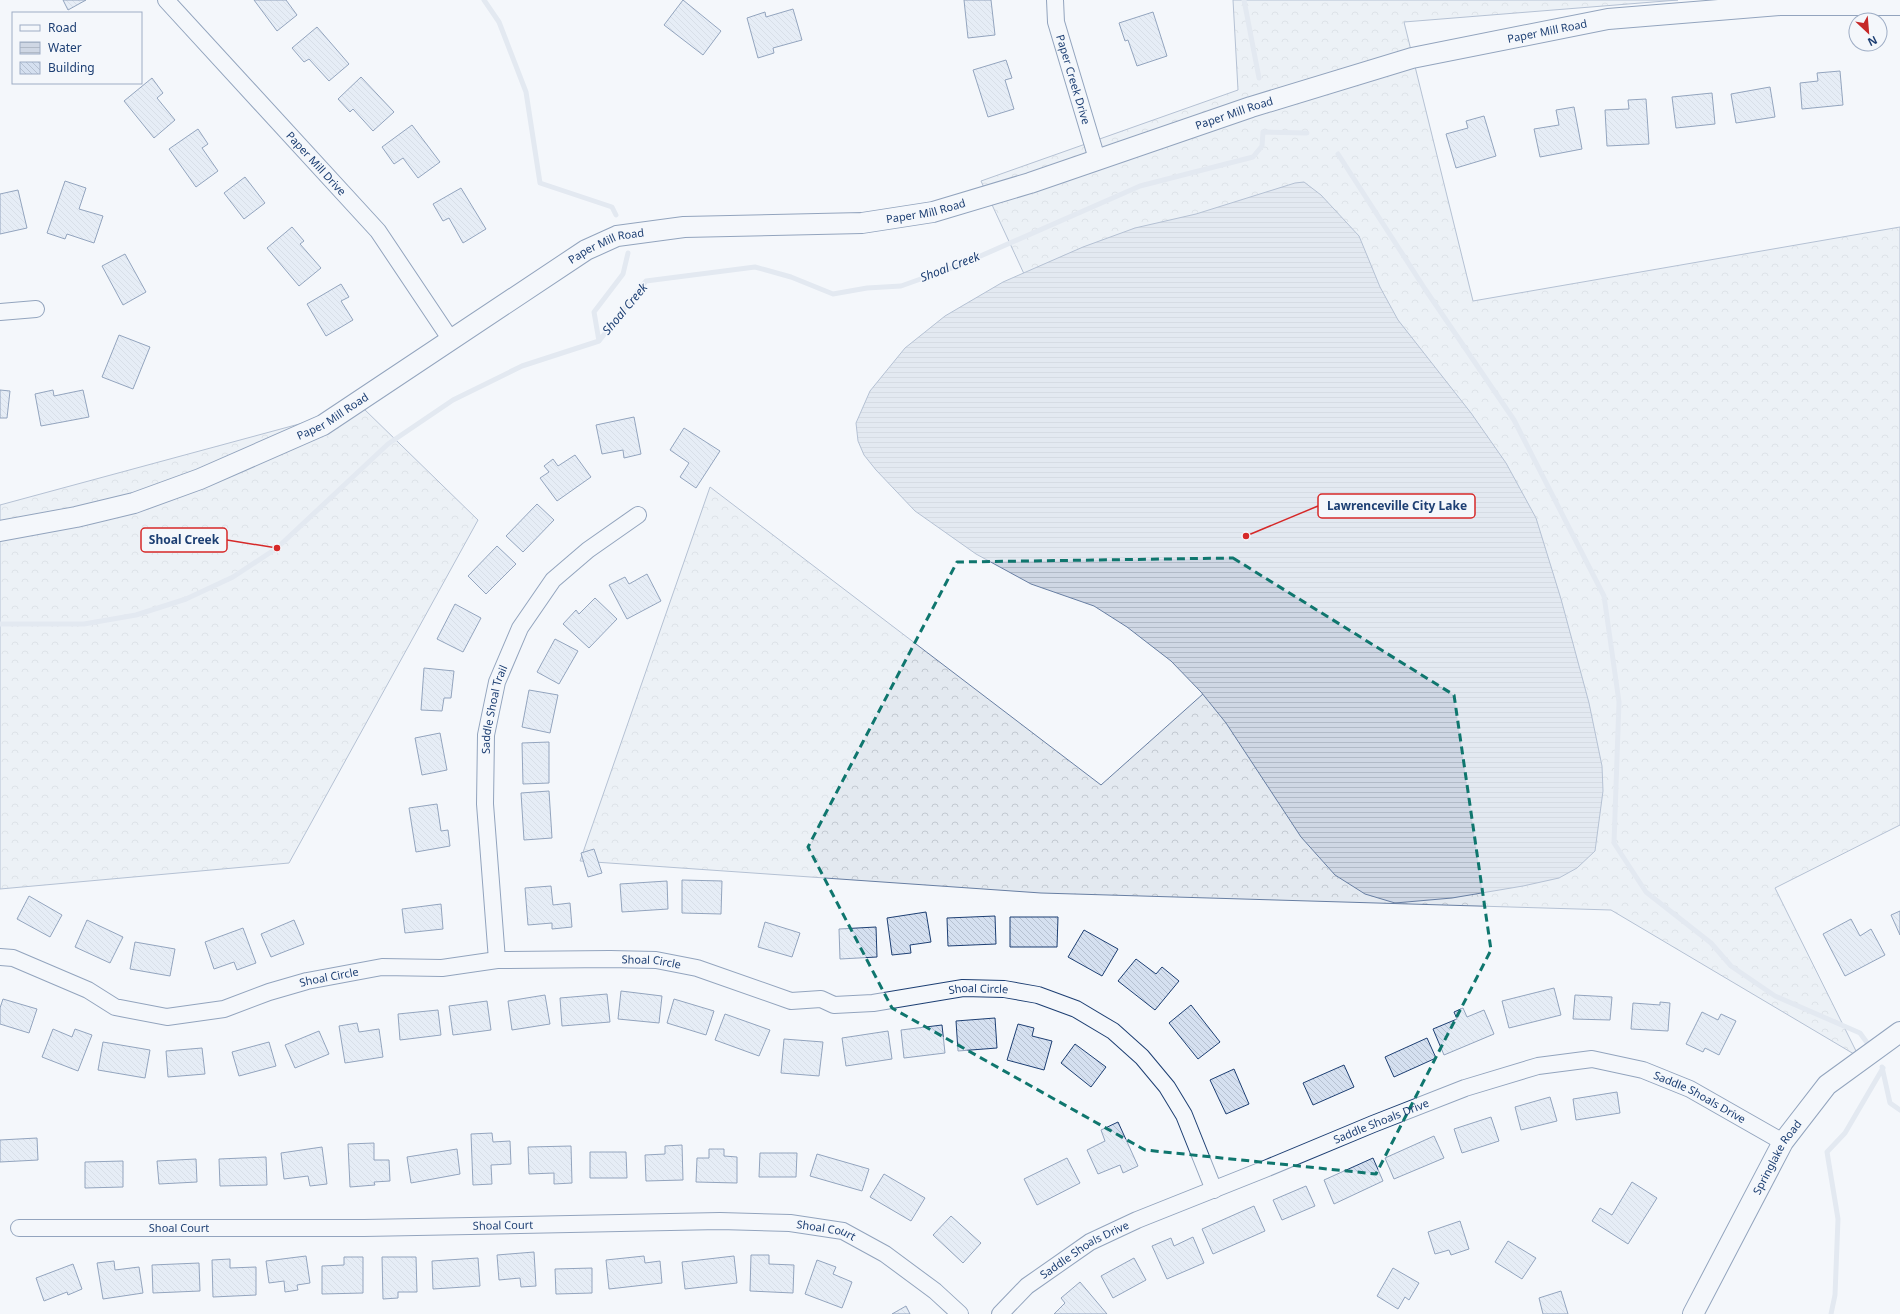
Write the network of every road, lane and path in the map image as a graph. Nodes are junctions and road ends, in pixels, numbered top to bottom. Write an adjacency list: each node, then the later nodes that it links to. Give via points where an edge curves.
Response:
1 (166, 0): 7 (street, Paper Mill Drive, via 378,231)
2 (1055, 0): 4 (street, Paper Creek Drive, via 1056,22)
3 (1900, 5): 4 (street, Paper Mill Road, via 1780,6 1608,18 1412,58 1250,107)
4 (1097, 159): 7 (street, Paper Mill Road, via 1030,183 933,212 862,223 684,227 617,236 586,250)
5 (36, 309): 6 (street)
6 (0, 312)
7 (451, 340): 9 (street, Paper Mill Road, via 323,424 200,479 134,503)
8 (638, 515): 11 (street, Saddle Shoal Trail, via 588,550 553,580 520,628 497,682 486,735 485,804)
9 (0, 531)
10 (0, 957): 11 (street, Shoal Circle, via 14,958 88,990 115,1007 166,1017 224,1009 307,981 382,968 442,968)
11 (497, 960): 14 (street, Shoal Circle, via 656,960 697,968 791,1001 821,999 834,1005 873,1003 963,988 1004,989 1038,995 1076,1009 1113,1031 1142,1057 1167,1087 1184,1115)
12 (1900, 1032): 13 (street, Springlake Road, via 1827,1086)
13 (1783, 1142): 14 (street, Saddle Shoals Drive, via 1690,1089 1643,1070 1592,1059 1538,1066 1465,1088); 18 (street, Springlake Road)
14 (1214, 1190): 17 (street, Saddle Shoals Drive, via 1137,1220 1090,1242 1027,1286)
15 (18, 1228): 16 (street, Shoal Court, via 364,1228 790,1223 843,1231 885,1254 935,1291)
16 (960, 1314)
17 (1000, 1314)
18 (1693, 1314)

